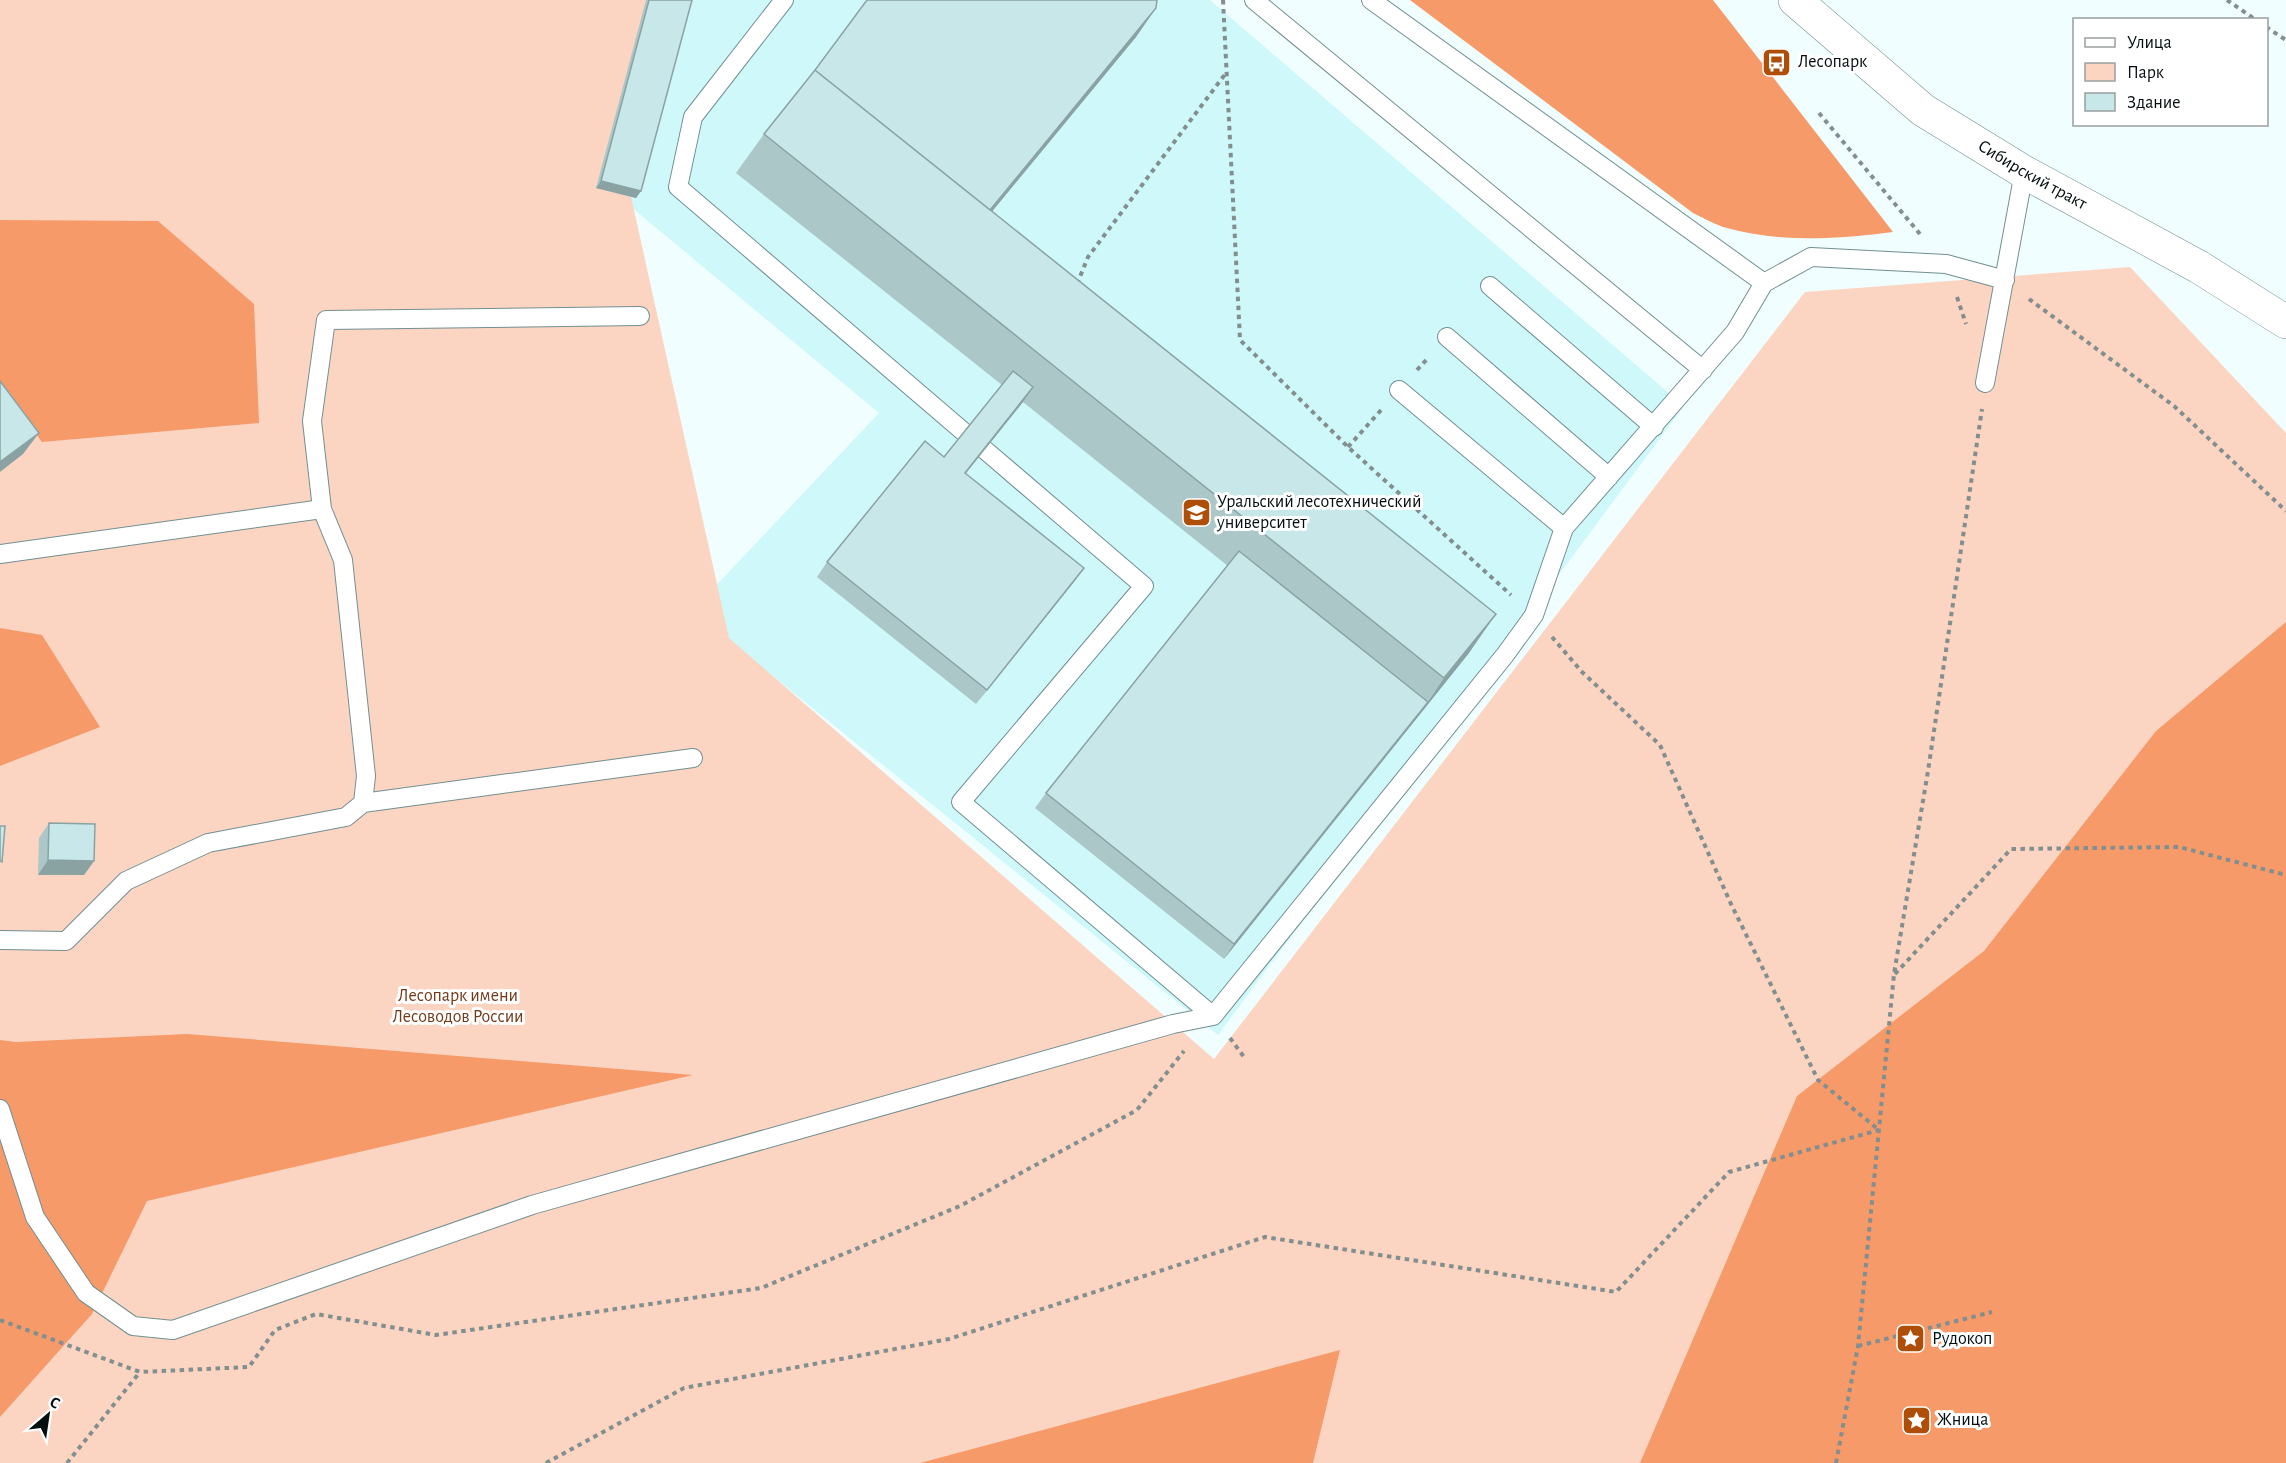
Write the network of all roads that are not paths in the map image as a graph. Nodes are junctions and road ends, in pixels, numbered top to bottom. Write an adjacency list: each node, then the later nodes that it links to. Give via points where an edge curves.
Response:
1 (784, 0): 16 (lane, via 693,117 678,188)
2 (1254, 0): 12 (lane)
3 (1371, 0): 7 (lane)
4 (1795, 0): 5 (main road, Сибирский тракт, via 1923,110)
5 (2024, 172): 6 (lane); 10 (main road, Сибирский тракт, via 2199,267)
6 (2005, 280): 7 (lane, via 1946,264 1811,258); 13 (lane)
7 (1764, 283): 12 (lane, via 1735,332)
8 (1490, 285): 15 (lane)
9 (640, 316): 19 (lane, via 326,320 312,421)
10 (2286, 322)
11 (1447, 337): 18 (lane)
12 (1703, 370): 15 (lane)
13 (1985, 383)
14 (1399, 390): 20 (lane)
15 (1654, 427): 18 (lane)
16 (965, 433)
17 (985, 450): 25 (lane, via 1144,586 961,802)
18 (1609, 477): 20 (lane)
19 (322, 509): 21 (lane); 23 (lane, via 343,560 366,776)
20 (1564, 528): 25 (lane, via 1534,615 1505,656)
21 (0, 554)
22 (693, 758): 23 (lane)
23 (363, 803): 24 (lane, via 346,817 208,843 126,881 66,941)
24 (0, 940)
25 (1213, 1016): 26 (lane, via 532,1205 173,1329 134,1326 86,1293 35,1217)
26 (0, 1109)

